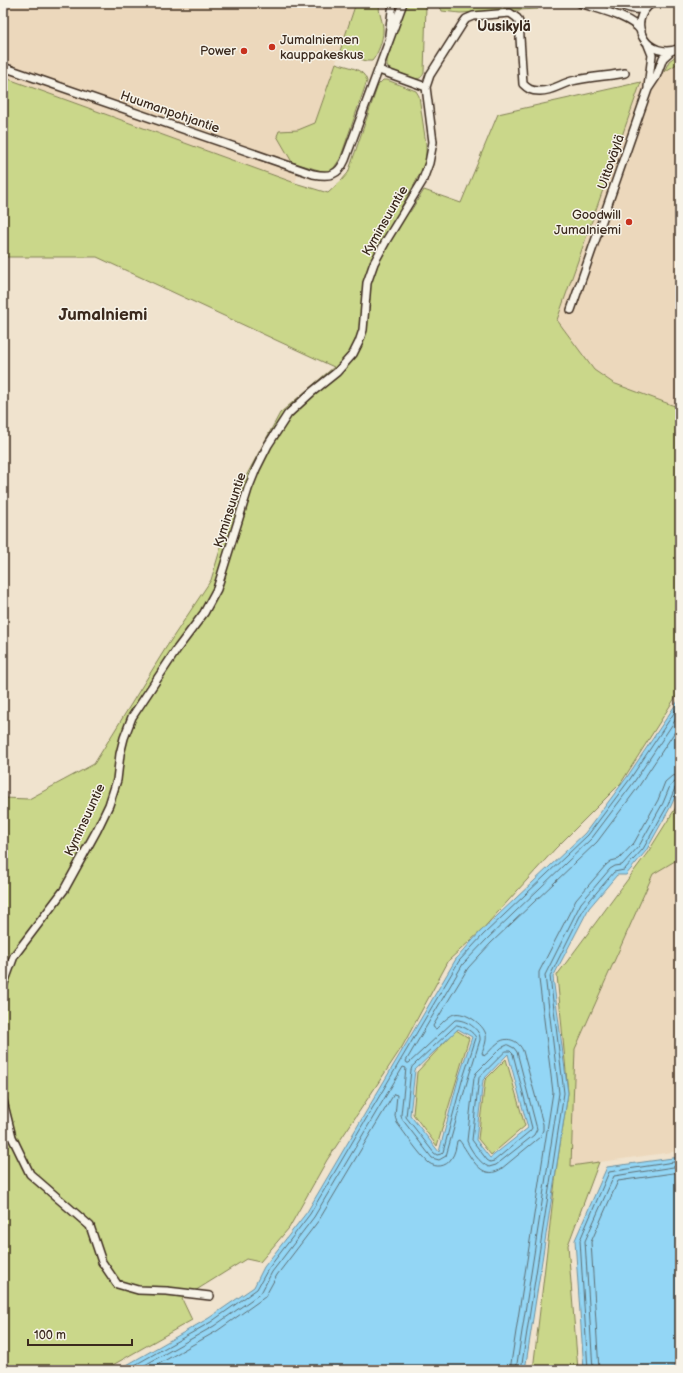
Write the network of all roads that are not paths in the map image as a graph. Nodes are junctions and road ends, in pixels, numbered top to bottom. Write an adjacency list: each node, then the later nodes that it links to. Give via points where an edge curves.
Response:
1 (393, 3): 7 (street)
2 (403, 3): 7 (street)
3 (580, 3): 6 (street, via 625,19 636,25)
4 (616, 3): 5 (street, via 637,9)
5 (652, 3): 6 (street, via 641,17)
6 (642, 35): 8 (street, Uittoväylä)
7 (389, 43): 12 (street)
8 (646, 43): 10 (street, via 658,50); 15 (street, Uittoväylä, via 652,55)
9 (680, 48): 10 (street)
10 (671, 51): 15 (street, Uittoväylä, via 663,58)
11 (3, 67): 12 (street, Huumanpohjantie, via 323,176 342,168)
12 (379, 70): 14 (street)
13 (625, 73): 14 (street, via 576,80 541,92 527,89 523,84 518,22 510,13 473,16 466,19 446,47)
14 (426, 87): 17 (street, Kyminsuuntie, via 433,142 429,163 422,182 374,263 367,283 363,330 359,342 353,354 337,372 288,414 268,445 248,490 217,589 204,613 132,717 120,754 117,780 97,830 64,890 14,956)
15 (648, 89): 16 (street, Uittoväylä)
16 (572, 310)
17 (3, 986)
18 (3, 1101): 19 (street, via 12,1137 30,1174 90,1226 102,1262 117,1284 138,1290)
19 (210, 1296)

